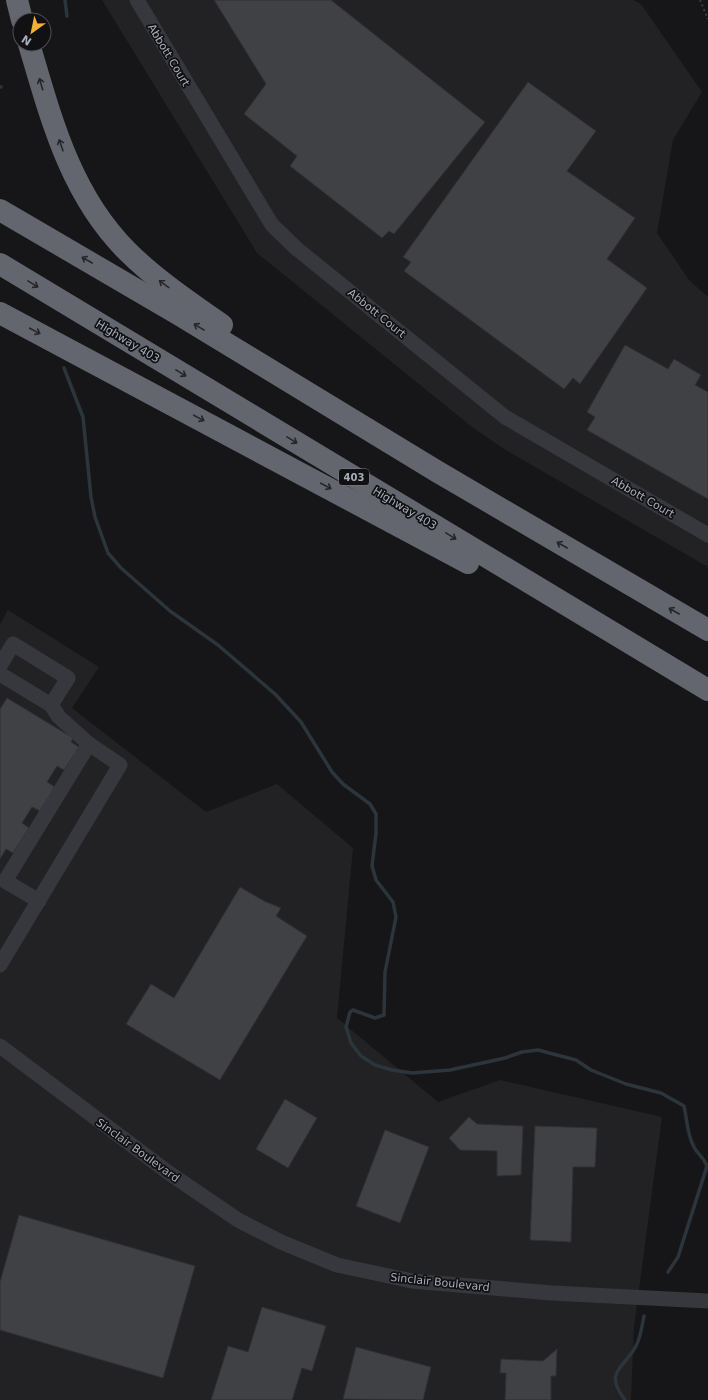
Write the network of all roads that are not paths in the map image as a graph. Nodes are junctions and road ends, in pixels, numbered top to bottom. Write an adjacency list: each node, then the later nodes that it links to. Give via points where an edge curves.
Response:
1 (17, 0): 3 (highway)
2 (138, 0): 9 (street, Abbott Court, via 272,225 297,250 505,417)
3 (20, 12)
4 (32, 52): 8 (highway, one-way to 4, via 417,451 259,352 154,276 126,250 87,200 65,157)
5 (0, 210): 8 (highway, one-way to 5, via 178,314)
6 (0, 264): 11 (highway, Highway 403 / 403, one-way to 11)
7 (0, 313): 11 (highway, one-way to 11, via 578,622)
8 (438, 472): 10 (highway, one-way to 8)
9 (708, 535)
10 (708, 630)
11 (620, 638): 14 (highway, Highway 403 / 403)
12 (0, 666): 15 (street, via 13,644 68,678)
13 (0, 674): 15 (street)
14 (708, 690)
15 (51, 705): 16 (street, via 59,717)
16 (89, 744): 17 (street, via 120,765); 17 (street, via 5,881)
17 (39, 901): 18 (street)
18 (0, 965)
19 (0, 1046): 20 (street, Sinclair Boulevard, via 169,1173 238,1220 281,1242 337,1264 412,1281 552,1293)
20 (708, 1301)

